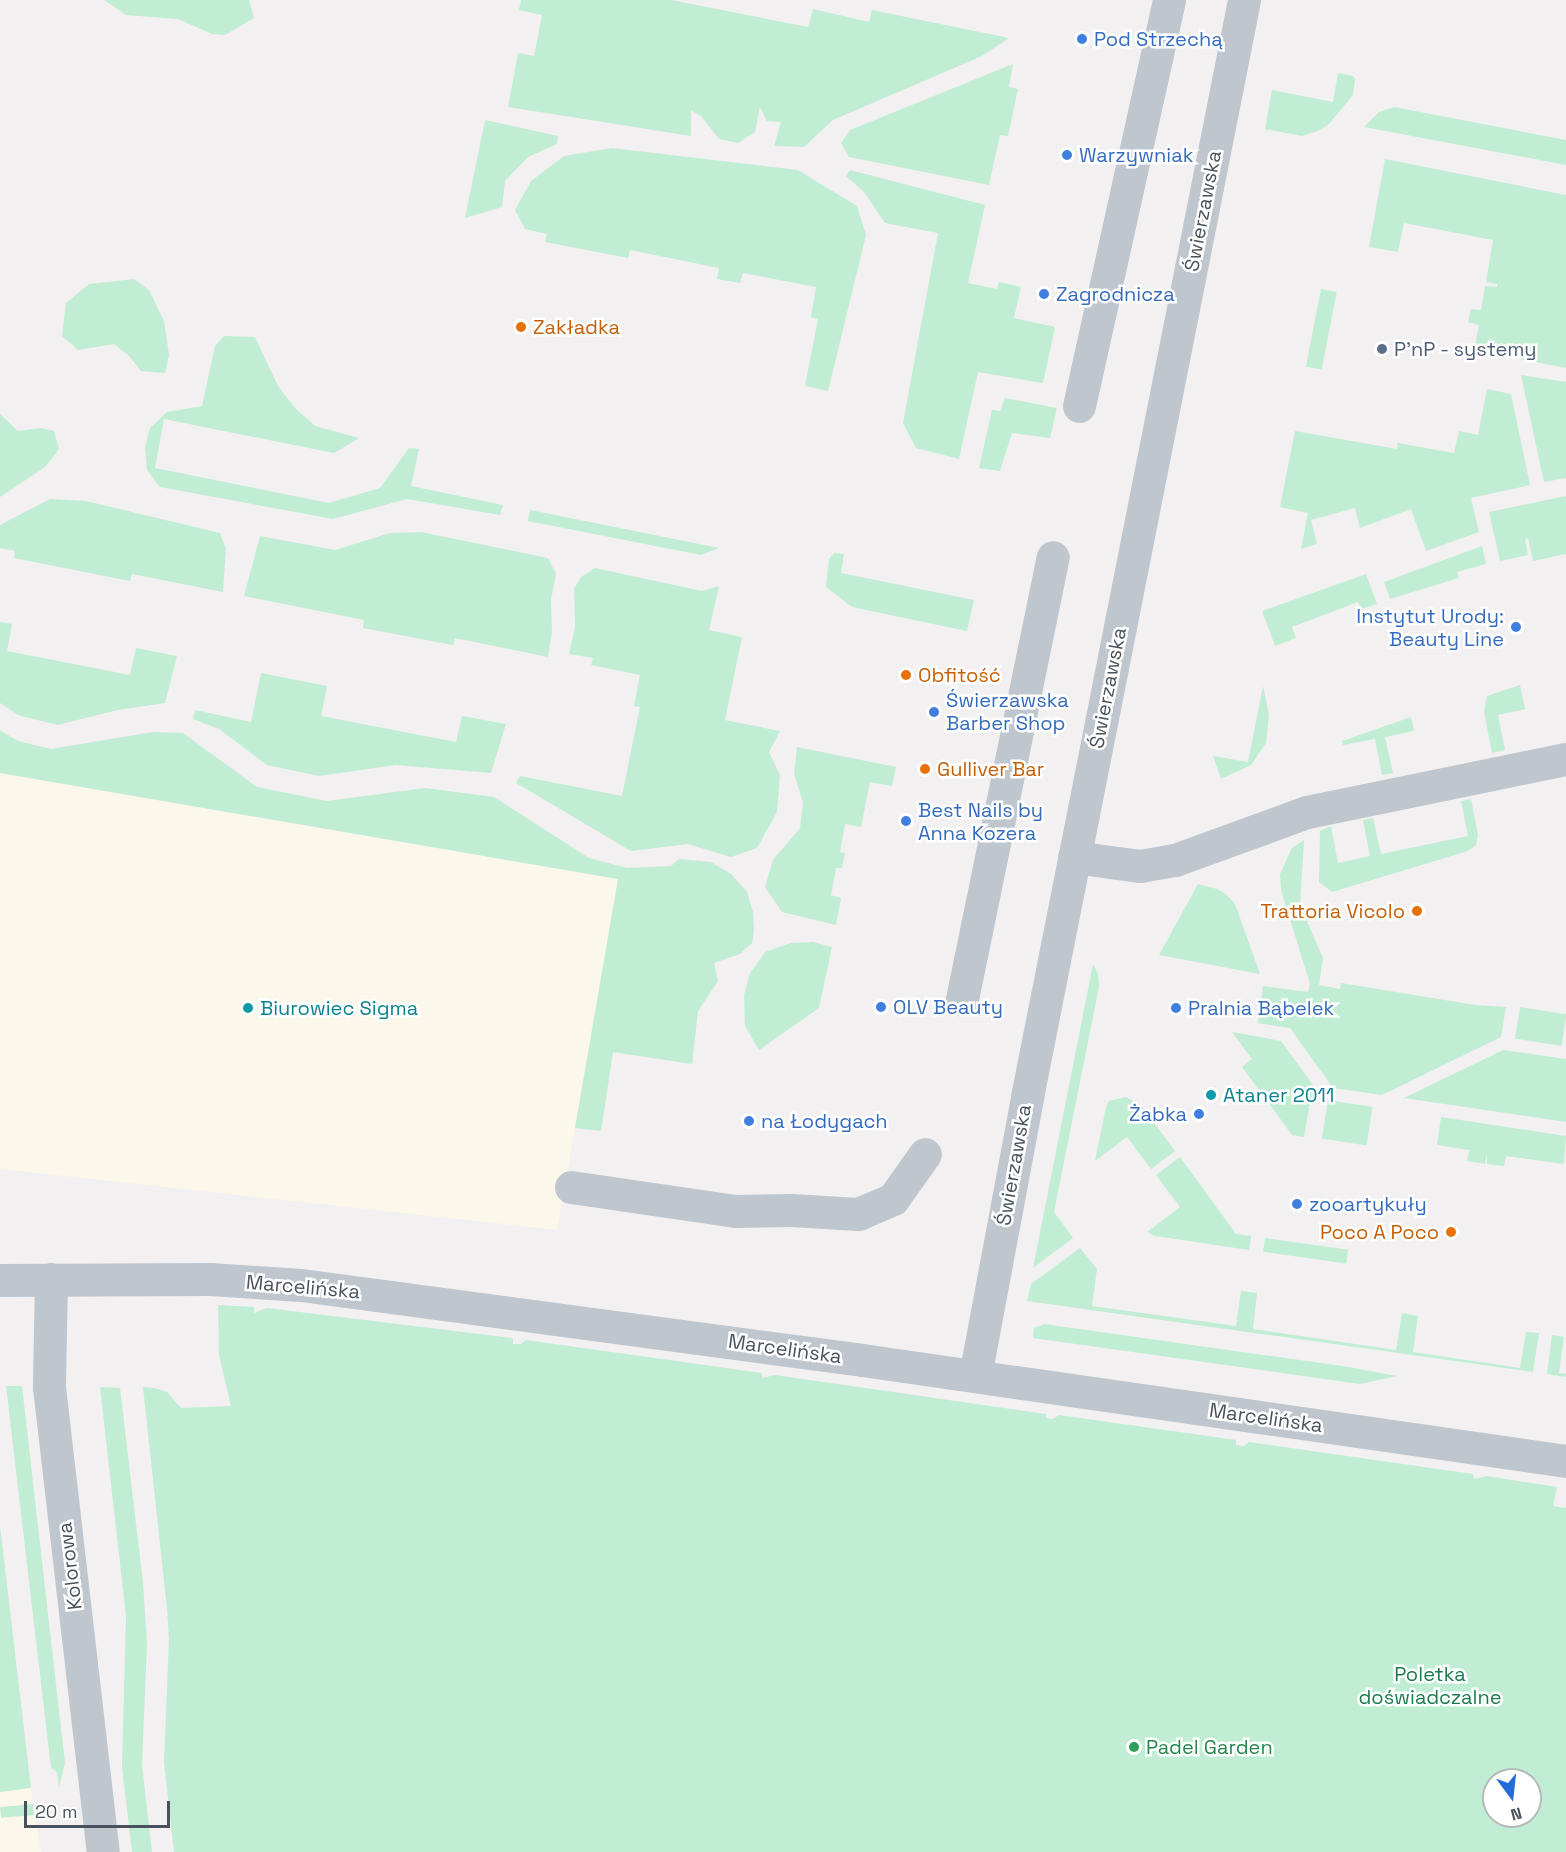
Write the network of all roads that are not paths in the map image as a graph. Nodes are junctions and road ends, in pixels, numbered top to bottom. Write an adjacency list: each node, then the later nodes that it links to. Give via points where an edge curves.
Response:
1 (1169, 0): 3 (street)
2 (1244, 0): 6 (street, Świerzawska)
3 (1079, 406)
4 (1053, 557): 7 (street)
5 (1566, 759): 6 (street, via 1307,812 1176,860 1140,866)
6 (1074, 856): 12 (street, Świerzawska)
7 (962, 999)
8 (925, 1154): 9 (street, via 892,1199 858,1214 735,1211)
9 (571, 1187)
10 (51, 1279): 11 (street, Marcelińska); 12 (street, Marcelińska, via 210,1279 301,1285); 14 (street, Kolorowa, via 50,1387)
11 (0, 1280)
12 (975, 1376): 13 (street, Marcelińska)
13 (1566, 1461)
14 (103, 1852)

